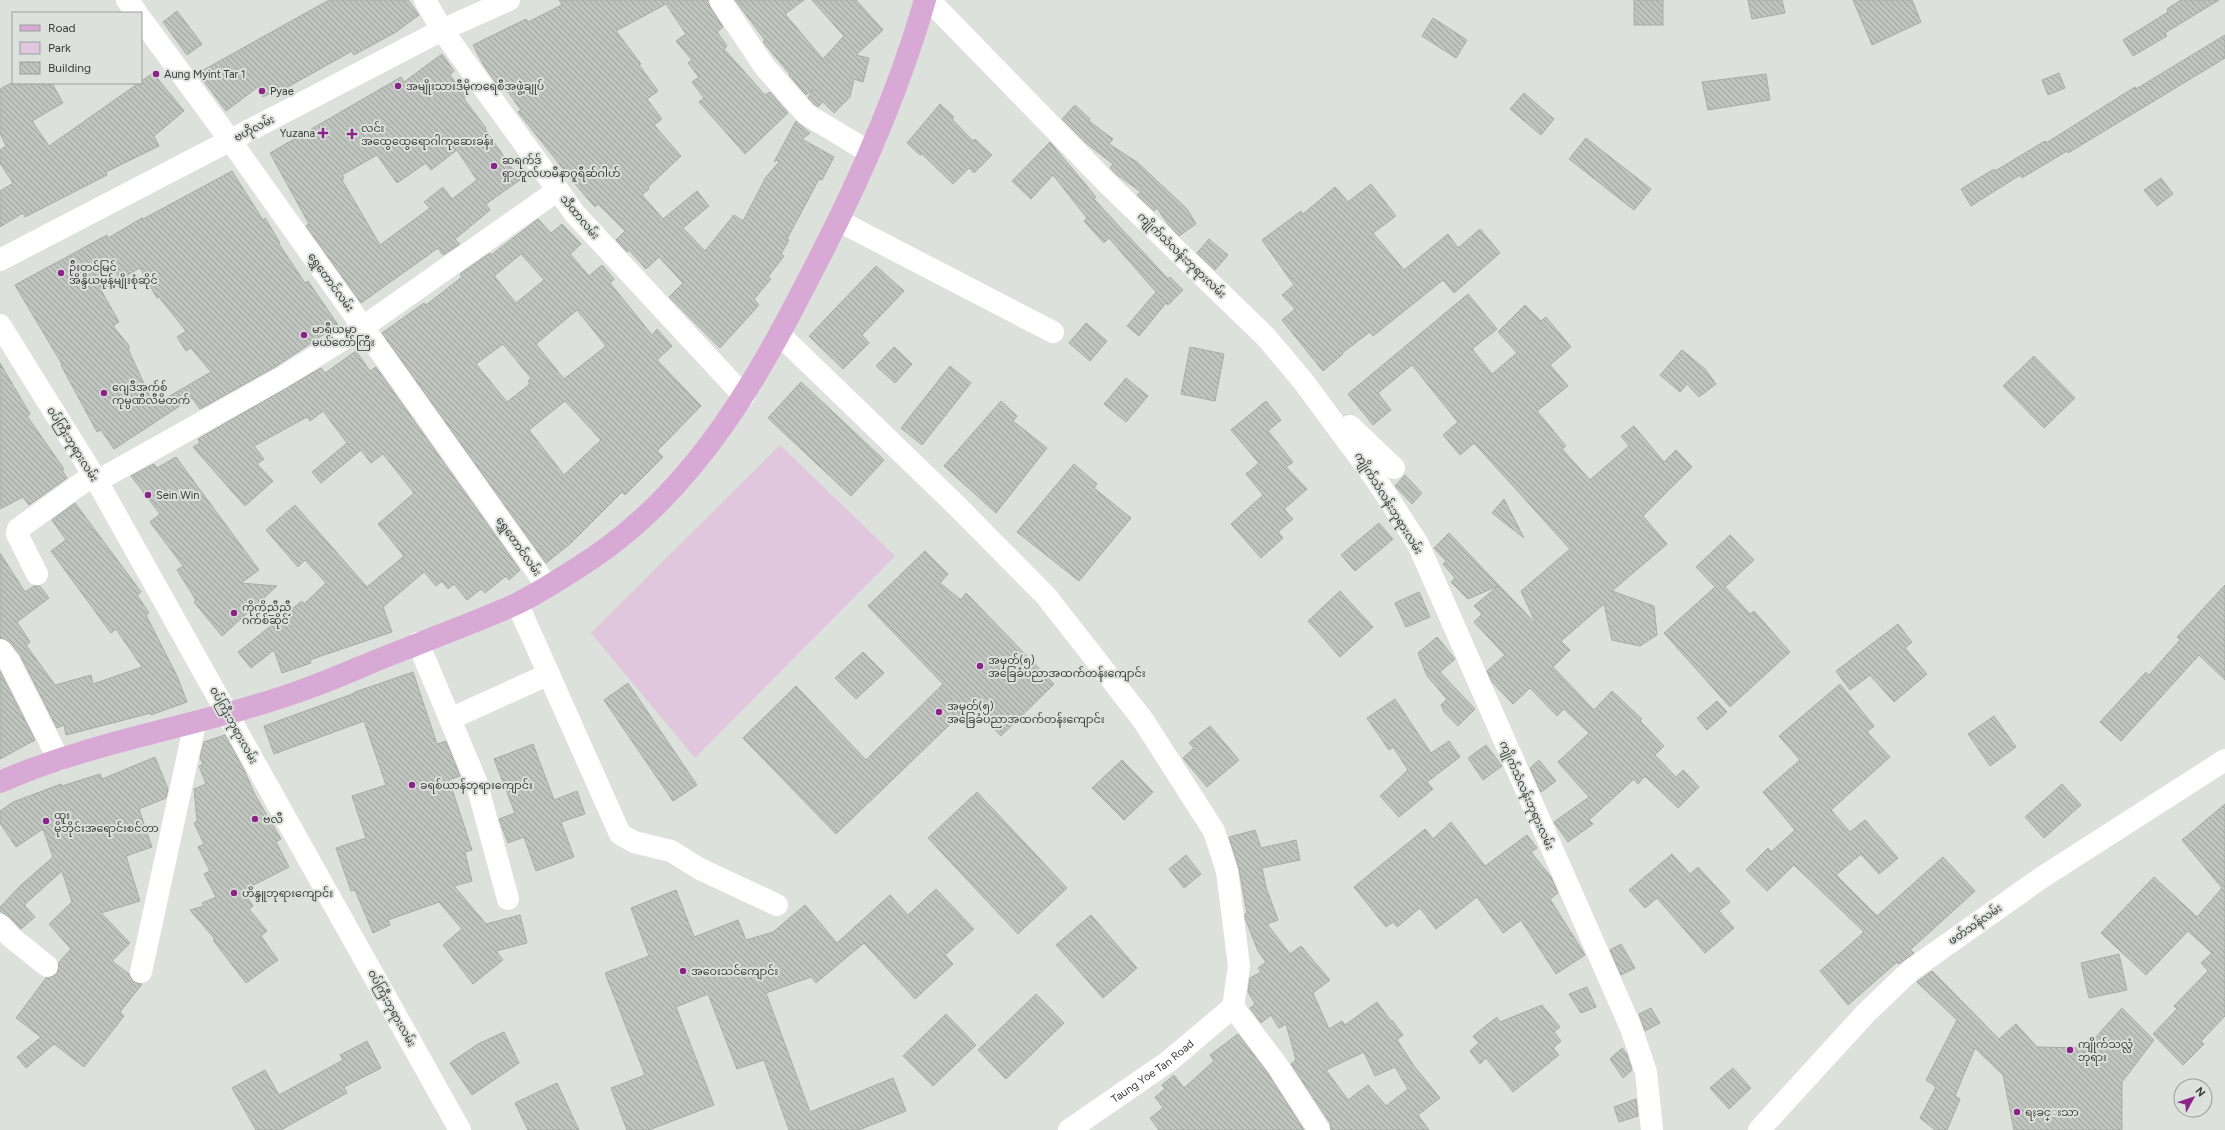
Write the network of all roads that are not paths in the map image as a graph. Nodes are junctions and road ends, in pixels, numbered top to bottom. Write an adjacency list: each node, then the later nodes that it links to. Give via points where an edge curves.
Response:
1 (127, 0): 7 (street)
2 (424, 0): 9 (street, သီထာလမ်း)
3 (509, 0): 9 (street, ဗဟိုလမ်း)
4 (720, 0): 11 (street, via 764,66 806,114)
5 (925, 0): 11 (main road, via 912,46)
6 (929, 0): 19 (street, ကျိုက်သံလန်းဘုရားလမ်း, via 1107,183 1266,337)
7 (136, 12)
8 (142, 20): 10 (street, ရွှေတောင်လမ်း)
9 (442, 30): 10 (street, ဗဟိုလမ်း); 12 (street, သီထာလမ်း)
10 (230, 140): 14 (street, ဗဟိုလမ်း); 16 (street, ရွှေတောင်လမ်း)
11 (869, 152): 13 (main road)
12 (558, 190): 16 (street); 20 (street, သီထာလမ်း, via 575,214)
13 (839, 222): 17 (street); 18 (main road)
14 (0, 260)
15 (0, 325): 22 (street, ဝပ်ကြီးဘုရားလမ်း)
16 (364, 327): 22 (street, via 281,378); 24 (street, ရွှေတောင်လမ်း)
17 (1053, 332)
18 (780, 335): 20 (main road); 40 (street, via 1046,596 1143,720 1214,831 1227,871 1239,966)
19 (1303, 381): 21 (street); 44 (street, ကျိုက်သံလန်းဘုရားလမ်း, via 1372,474 1418,544 1631,1028 1646,1072)
20 (744, 396): 24 (main road, via 692,469 649,512 597,555)
21 (1394, 468)
22 (95, 478): 23 (street, via 18,529 16,534); 29 (street, ဝပ်ကြီးဘုရားလမ်း)
23 (37, 574)
24 (547, 586): 25 (main road)
25 (517, 603): 26 (main road); 28 (street)
26 (418, 643): 29 (main road, via 310,688); 30 (street)
27 (0, 650): 32 (street, via 10,663)
28 (549, 674): 30 (street); 36 (street, via 620,834 634,842 671,851 700,869)
29 (228, 713): 31 (main road); 41 (street, ဝပ်ကြီးဘုရားလမ်း)
30 (450, 719): 35 (street, via 476,781)
31 (195, 723): 32 (main road); 39 (street)
32 (59, 760): 34 (main road, via 28,769)
33 (2225, 760): 45 (street, ဖတ်သန်လမ်း, via 2040,878 1911,970 1866,1013)
34 (0, 782)
35 (508, 898)
36 (777, 905)
37 (0, 925): 38 (street)
38 (47, 966)
39 (141, 972)
40 (1233, 1007): 42 (street, Taung Yoe Tan Road, via 1169,1061); 43 (street, via 1277,1065)
41 (460, 1130)
42 (1069, 1130)
43 (1319, 1130)
44 (1652, 1130)
45 (1759, 1130)

